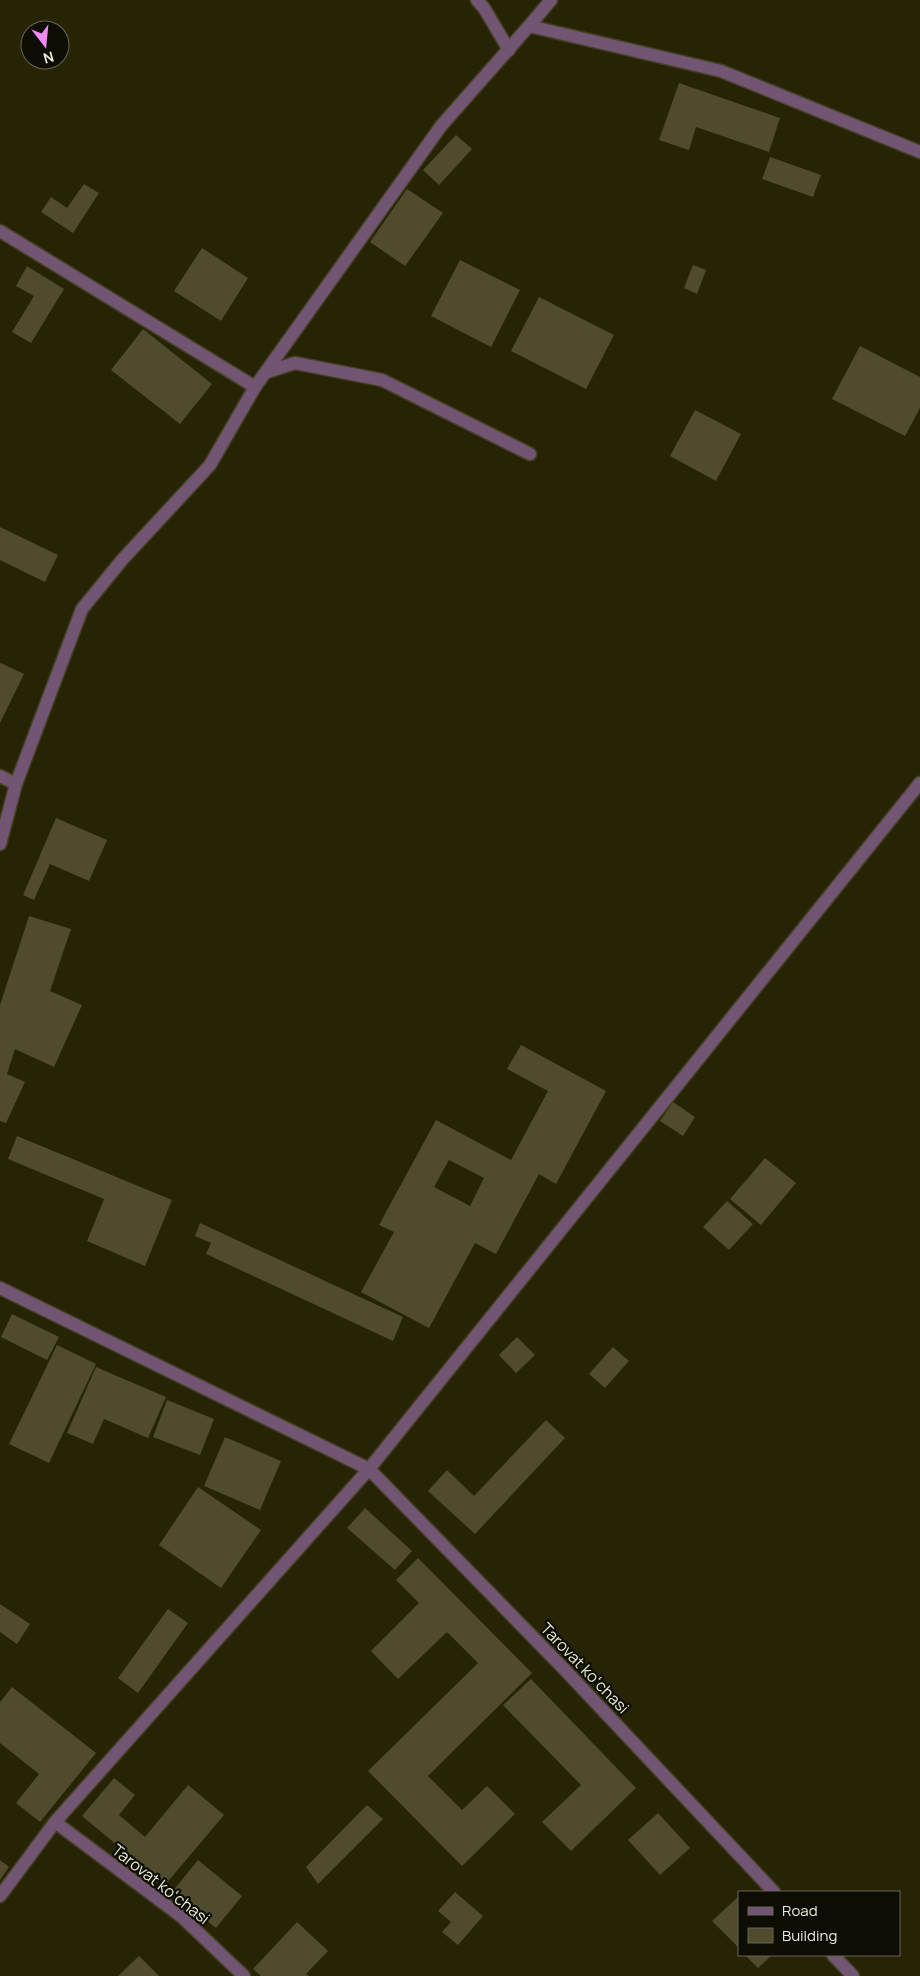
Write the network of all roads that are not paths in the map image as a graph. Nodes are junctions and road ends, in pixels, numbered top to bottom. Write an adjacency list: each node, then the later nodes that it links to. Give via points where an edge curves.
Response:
1 (477, 0): 4 (street)
2 (551, 0): 3 (street)
3 (529, 26): 4 (street); 5 (street, via 721,71)
4 (509, 50): 7 (street, via 441,126)
5 (920, 152)
6 (0, 231): 8 (street)
7 (266, 372): 8 (street); 9 (street, via 295,363 382,380)
8 (255, 387): 12 (street, via 210,465 122,560 82,609)
9 (530, 454)
10 (0, 776): 12 (street)
11 (920, 783): 15 (street)
12 (16, 784): 13 (street)
13 (0, 844)
14 (0, 1288): 15 (street, Tarovat koʻchasi)
15 (369, 1469): 16 (street); 17 (street, Tarovat koʻchasi, via 565,1670)
16 (55, 1822): 18 (street); 20 (street, Tarovat koʻchasi, via 182,1917)
17 (773, 1891)
18 (0, 1896)
19 (834, 1956): 21 (street)
20 (244, 1976)
21 (853, 1976)

